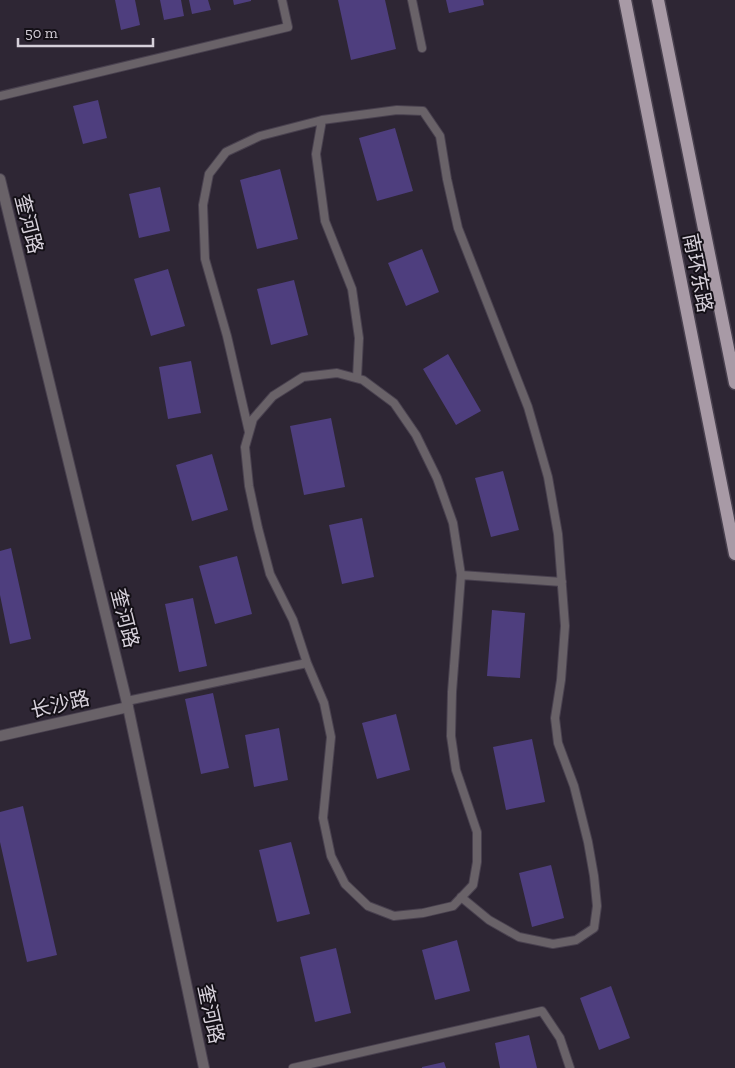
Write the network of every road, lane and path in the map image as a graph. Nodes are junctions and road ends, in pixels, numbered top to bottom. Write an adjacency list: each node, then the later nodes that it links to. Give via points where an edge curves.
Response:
1 (282, 0): 6 (lane, via 288,27)
2 (412, 0): 5 (lane)
3 (624, 0): 12 (main road, 南环东路)
4 (658, 0): 10 (main road, 南环东路)
5 (422, 48)
6 (0, 96)
7 (322, 120): 9 (lane, via 316,154 325,221 352,289 359,338); 11 (lane, via 260,136 234,148 226,152 209,174 203,205 205,259); 14 (lane, via 397,110 423,111 440,136 458,228 528,407 548,478)
8 (0, 183): 16 (street, 奎河路)
9 (357, 378): 11 (lane, via 337,373 303,377 273,396 253,419); 13 (lane, via 394,403 416,435 438,478 452,523)
10 (735, 383)
11 (249, 432): 15 (lane, via 245,447 258,528 270,574 293,620)
12 (735, 554)
13 (461, 575): 14 (lane); 18 (lane, via 451,736 456,770 477,832 473,886)
14 (562, 582): 18 (lane, via 564,626 555,718 558,743 574,786 592,867 597,906 594,928 576,940 553,944 519,937 489,920)
15 (307, 663): 16 (lane); 18 (lane, via 324,703 331,737 323,818 331,856 345,884 368,906 394,916 453,906)
16 (127, 704): 17 (street, 长沙路); 19 (street, 奎河路)
17 (0, 736)
18 (462, 896)
19 (204, 1068)
20 (293, 1068): 21 (lane, via 542,1011 560,1038)
21 (570, 1068)

